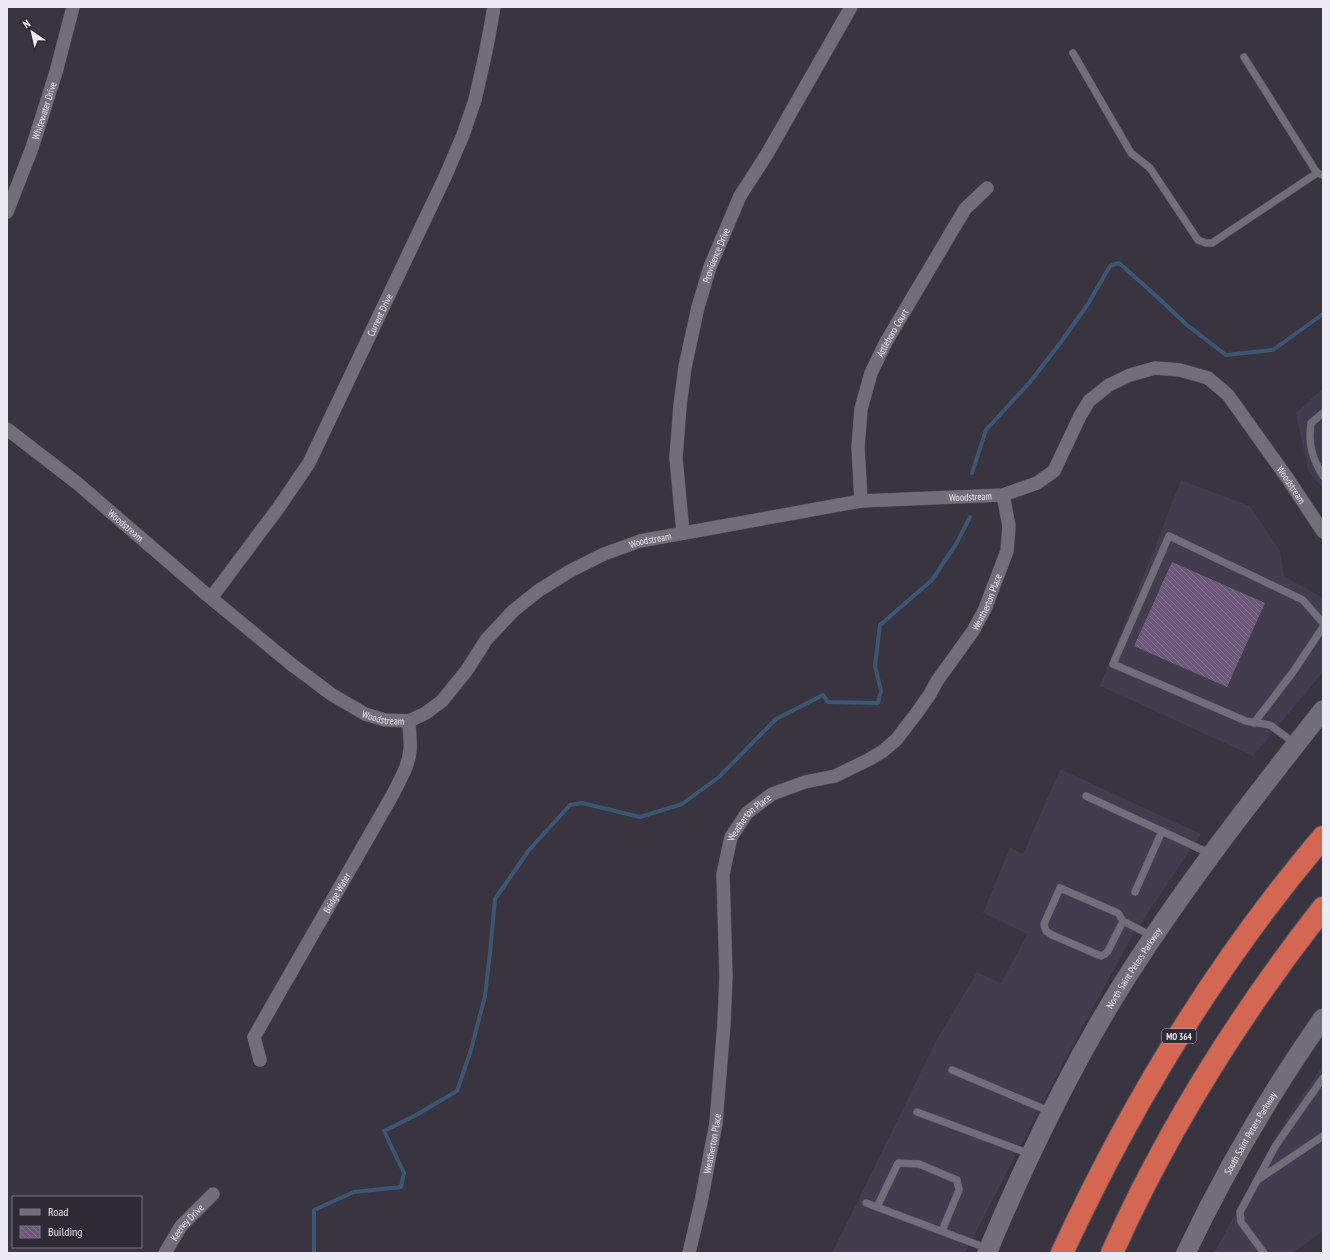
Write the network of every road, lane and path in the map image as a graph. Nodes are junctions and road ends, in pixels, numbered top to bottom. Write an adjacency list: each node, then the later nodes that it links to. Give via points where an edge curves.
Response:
1 (73, 7): 8 (street, Whitewater Drive, via 32,148)
2 (494, 7): 16 (street, Current Drive, via 477,93 463,135 312,456 279,507)
3 (851, 7): 15 (street, Providence Drive, via 767,154 740,196 710,267 685,367 680,406 676,458)
4 (1073, 53): 6 (lane, via 1131,153 1150,168 1198,240 1212,243)
5 (1244, 57): 6 (lane)
6 (1320, 174)
7 (987, 188): 13 (street, Attleboro Court, via 965,209 886,342 871,373 861,410 858,447)
8 (7, 212)
9 (1323, 413): 11 (lane, via 1311,423 1310,435 1314,461)
10 (7, 429): 16 (street, Woodstream, via 77,483)
11 (1323, 476)
12 (1003, 495): 13 (street, Woodstream); 14 (street, Woodstream, via 1037,483 1054,471 1080,416 1090,402 1110,385 1130,375 1155,368 1180,370 1208,378 1228,396); 46 (street, Weatherton Place, via 1009,526 1007,552 985,609 973,631 912,720 896,740 868,760 835,776 805,782 772,794 747,813 731,837 723,874 726,976 716,1123)
13 (861, 501): 15 (street, Woodstream)
14 (1323, 532)
15 (683, 533): 20 (street, Woodstream, via 640,541 604,554 538,591 513,611 486,640 467,670 442,701)
16 (211, 598): 20 (street, Woodstream, via 331,694 365,714 385,720)
17 (1323, 623): 21 (lane, via 1303,600 1169,536 1113,664)
18 (1323, 627): 21 (lane)
19 (1323, 710): 22 (main road, North Saint Peters Parkway)
20 (409, 721): 32 (street, Bridge Water, via 410,751 403,774 254,1037)
21 (1254, 723): 22 (lane, via 1270,725)
22 (1296, 744): 26 (main road, North Saint Peters Parkway)
23 (1086, 796): 24 (lane)
24 (1162, 831): 26 (lane); 27 (lane)
25 (1323, 837): 47 (highway, MO 364, via 1259,918 1175,1041 1123,1131)
26 (1211, 854): 30 (main road, North Saint Peters Parkway)
27 (1135, 892)
28 (1323, 908): 48 (highway, via 1246,1012 1203,1081 1163,1151)
29 (1123, 921): 29 (lane, via 1118,913 1060,888 1044,924 1046,931 1052,935 1101,956 1108,951); 30 (lane)
30 (1154, 937): 36 (main road, North Saint Peters Parkway, via 1120,989)
31 (1323, 1018): 49 (main road, South Saint Peters Parkway, via 1303,1046 1233,1161)
32 (260, 1060)
33 (952, 1070): 36 (lane)
34 (1323, 1078): 39 (lane, via 1276,1145)
35 (917, 1112): 38 (lane)
36 (1051, 1112): 38 (main road, North Saint Peters Parkway)
37 (1323, 1136): 39 (lane)
38 (1030, 1154): 44 (main road, North Saint Peters Parkway)
39 (1257, 1181): 50 (lane, via 1240,1212 1241,1222)
40 (213, 1194): 45 (street, Keeney Drive, via 181,1226)
41 (866, 1203): 42 (lane)
42 (876, 1207): 43 (lane); 43 (lane, via 898,1163 918,1164 957,1180 959,1190)
43 (942, 1231): 44 (lane)
44 (988, 1251)
45 (165, 1253)
46 (688, 1253)
47 (1062, 1253)
48 (1112, 1253)
49 (1186, 1253)
50 (1264, 1253)

